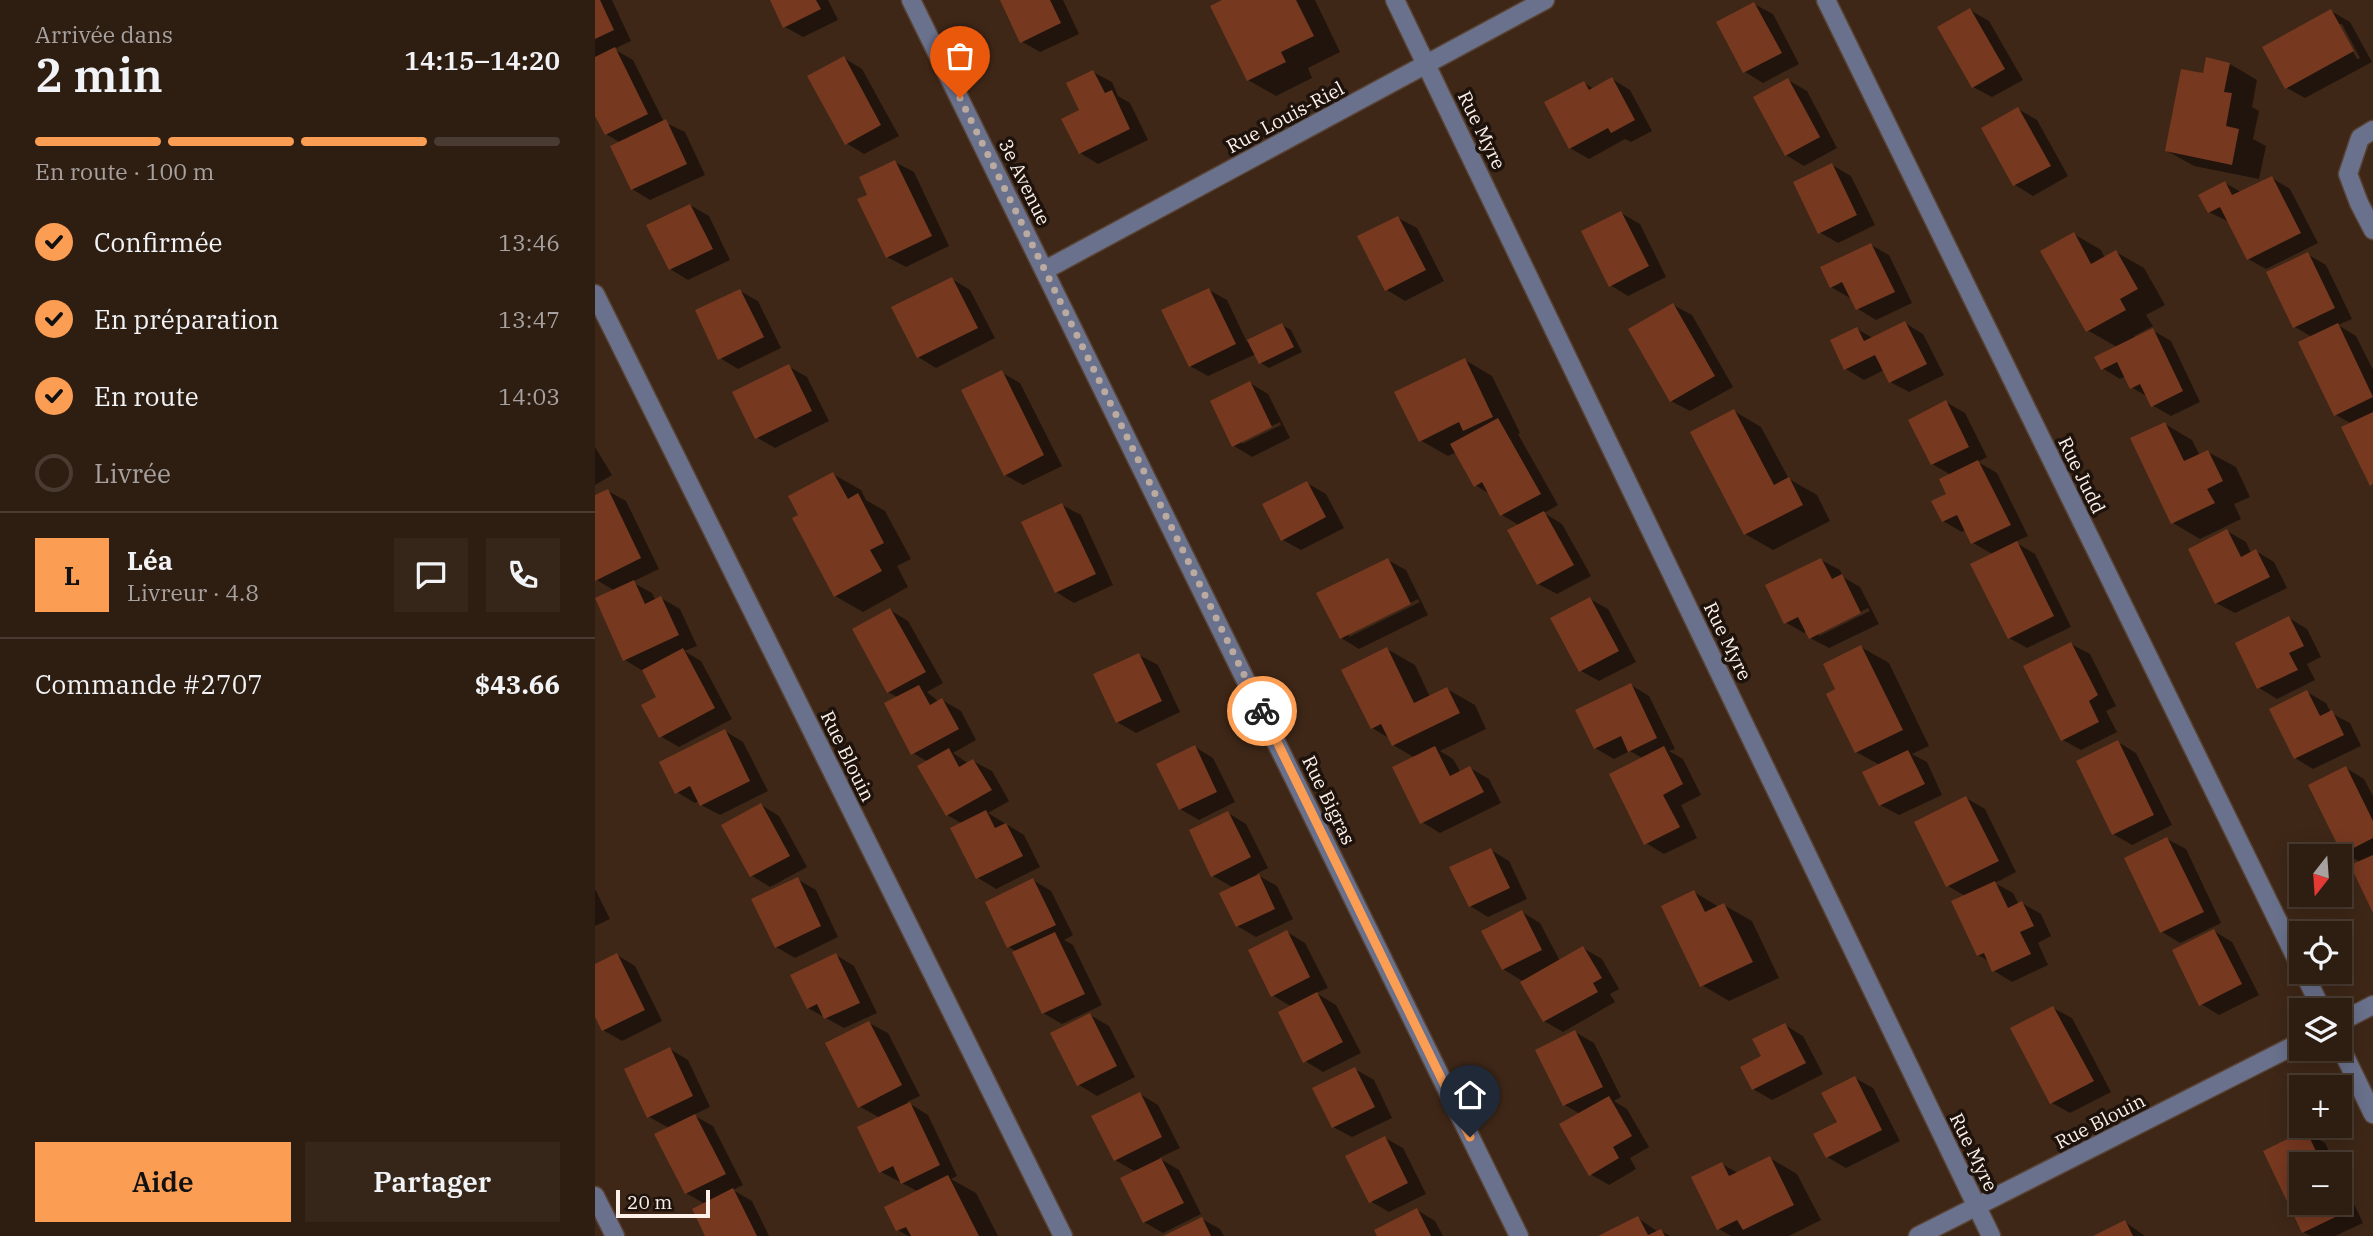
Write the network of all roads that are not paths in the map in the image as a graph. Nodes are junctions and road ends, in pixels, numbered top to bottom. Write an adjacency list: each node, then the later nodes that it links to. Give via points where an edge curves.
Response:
1 (911, 0): 8 (street, 3e Avenue)
2 (1395, 0): 5 (street, Rue Myre)
3 (1545, 0): 5 (street, Rue Louis-Riel)
4 (1826, 0): 10 (street, Rue Judd)
5 (1427, 64): 8 (street, Rue Louis-Riel); 17 (street, Rue Myre)
6 (2373, 130): 7 (street, via 2360,138 2348,174)
7 (2373, 229)
8 (1045, 270): 20 (street, Rue Bigras)
9 (595, 295): 19 (street, Rue Blouin)
10 (2289, 944)
11 (2373, 1005): 12 (street)
12 (2352, 1016)
13 (2289, 1048): 17 (street, Rue Blouin)
14 (2347, 1061): 15 (street)
15 (2373, 1114)
16 (595, 1196): 18 (street)
17 (1977, 1207): 21 (street, Rue Blouin); 22 (street, Rue Myre)
18 (615, 1236)
19 (1063, 1236)
20 (1519, 1236)
21 (1918, 1236)
22 (1991, 1236)

